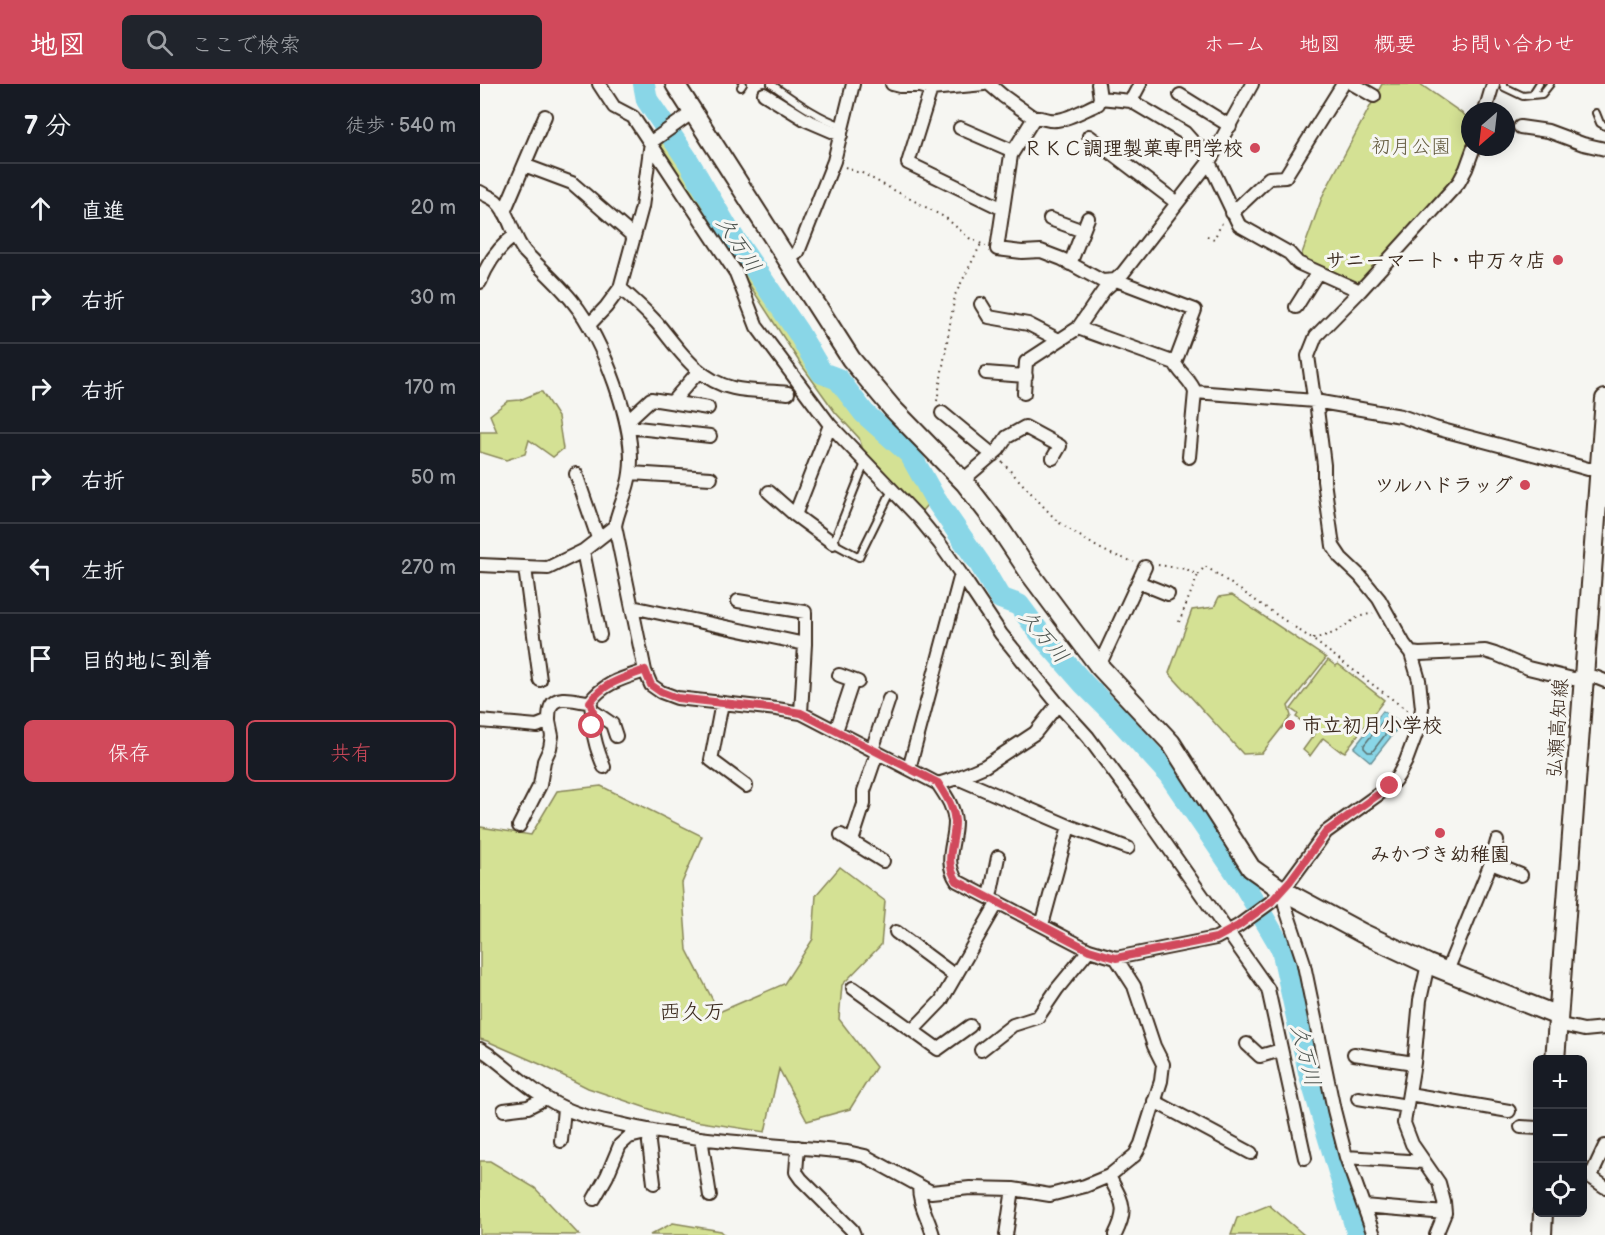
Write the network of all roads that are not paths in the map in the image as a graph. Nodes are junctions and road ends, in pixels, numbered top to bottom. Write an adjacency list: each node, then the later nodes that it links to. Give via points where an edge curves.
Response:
1 (599, 84): 35 (street, via 614,107 633,117)
2 (675, 84): 26 (street)
3 (853, 84): 33 (street)
4 (892, 84): 18 (street)
5 (984, 84): 16 (street)
6 (989, 84): 28 (street)
7 (1098, 84): 22 (street)
8 (1140, 84): 23 (street)
9 (1252, 84): 29 (street)
10 (1343, 84): 45 (street, via 1285,177 1269,178)
11 (1353, 84): 21 (street)
12 (1493, 84): 24 (street)
13 (1503, 84): 20 (lane, via 1523,96)
14 (1539, 84): 20 (lane)
15 (1550, 84): 20 (lane, via 1542,94)
16 (959, 85): 18 (street)
17 (767, 89): 33 (street, via 806,120)
18 (931, 89): 43 (street, via 908,163)
19 (1180, 95): 29 (street)
20 (1532, 95)
21 (1374, 96)
22 (1100, 98): 23 (street); 28 (street, via 1098,104 1059,120)
23 (1131, 101): 39 (street, via 1185,133 1206,151)
24 (1488, 102)
25 (1596, 113): 30 (lane)
26 (690, 115): 35 (street); 51 (street)
27 (545, 116): 40 (street)
28 (1034, 118): 37 (street)
29 (1230, 126): 39 (street)
30 (1605, 126)
31 (1520, 127): 36 (street, via 1548,131)
32 (960, 128): 37 (street)
33 (842, 130): 51 (street, via 798,252)
34 (1089, 136): 42 (street)
35 (653, 140): 50 (street); 76 (street, via 736,273 757,327)
36 (1605, 149)
37 (1013, 151): 43 (street)
38 (1471, 156): 57 (street, via 1459,182)
39 (1209, 162): 42 (street); 45 (street)
40 (524, 165): 44 (street); 50 (street, via 572,183)
41 (480, 192): 44 (street, via 496,201)
42 (1176, 203): 54 (street)
43 (1003, 209): 52 (street, via 997,249 1041,251)
44 (504, 212): 49 (street)
45 (1232, 213): 53 (street, via 1239,225)
46 (1088, 218): 48 (street)
47 (1050, 219): 48 (street)
48 (1083, 231): 52 (street)
49 (514, 237): 55 (street, via 492,260); 60 (street)
50 (634, 237): 56 (street)
51 (788, 260): 86 (street, via 851,359 892,408)
52 (1070, 264): 54 (street, via 1102,281)
53 (1318, 272): 57 (street); 59 (street)
54 (1116, 280): 61 (street, via 1104,290); 63 (street, via 1195,310)
55 (480, 282)
56 (620, 288): 60 (street); 64 (street)
57 (1360, 291): 70 (street, via 1316,336 1308,356)
58 (981, 304): 62 (street, via 989,317 1028,324)
59 (1296, 306)
60 (589, 325): 75 (street, via 613,379)
61 (1078, 328): 62 (street); 63 (street)
62 (1059, 340): 66 (street, via 1026,362)
63 (1175, 363): 67 (street)
64 (699, 371): 68 (street, via 733,388); 72 (street)
65 (986, 373): 66 (street)
66 (1026, 376): 69 (street)
67 (1195, 392): 70 (street); 79 (street)
68 (788, 393)
69 (1024, 393)
70 (1315, 401): 82 (street, via 1401,417 1588,469); 104 (street, via 1333,546 1379,599)
71 (1605, 401): 82 (street, 弘瀬高知線)
72 (672, 402): 73 (street); 75 (street, via 651,399)
73 (708, 408)
74 (939, 410): 78 (street)
75 (627, 425): 77 (street); 83 (street)
76 (830, 425): 81 (street); 89 (street)
77 (710, 436)
78 (993, 455): 80 (street, via 1008,437 1025,427 1060,446); 86 (street)
79 (1189, 457)
80 (1053, 458)
81 (865, 463): 87 (street); 92 (lane)
82 (1602, 469): 108 (street, 弘瀬高知線)
83 (631, 473): 85 (street); 90 (street)
84 (576, 474): 91 (street)
85 (711, 478)
86 (963, 480): 105 (street)
87 (892, 490): 92 (lane, via 859,557); 97 (street)
88 (769, 492): 89 (street)
89 (795, 515): 92 (street)
90 (615, 526): 91 (street); 101 (street)
91 (598, 538): 93 (street)
92 (833, 543)
93 (583, 552): 96 (street, via 548,568); 102 (street)
94 (480, 565): 96 (street)
95 (1148, 565): 98 (street)
96 (525, 568): 109 (street)
97 (962, 574): 113 (street, via 1001,634); 122 (street)
98 (1138, 582): 99 (street); 105 (street)
99 (1168, 594)
100 (738, 601): 103 (street, via 805,612)
101 (632, 608): 103 (street); 106 (street)
102 (600, 635)
103 (805, 645): 115 (street)
104 (1411, 653): 108 (street, via 1485,651 1528,668); 134 (street, via 1422,698 1420,720 1398,776 1326,832)
105 (1099, 666): 134 (street, via 1171,743 1251,868)
106 (645, 670): 112 (street, via 651,685 661,692 677,698); 114 (street, via 609,684 597,693)
107 (839, 675): 118 (street, via 856,681)
108 (1584, 678): 110 (street); 145 (street, 弘瀬高知線)
109 (540, 680)
110 (1605, 681)
111 (889, 699): 120 (street)
112 (722, 703): 115 (street); 125 (street, via 711,760)
113 (1058, 704): 123 (street, via 1035,733 986,766); 137 (street, via 1088,737)
114 (591, 707): 117 (street, via 565,698 557,700 551,706); 119 (street, via 612,724); 121 (street, via 592,726)
115 (801, 713): 118 (street)
116 (480, 721): 117 (street, via 537,726)
117 (549, 721): 126 (street, via 552,736 540,784)
118 (836, 731): 120 (street)
119 (616, 736)
120 (875, 751): 122 (street); 131 (street, via 864,804 846,838)
121 (604, 767)
122 (909, 768): 124 (street)
123 (957, 778): 124 (street); 127 (street)
124 (938, 783): 135 (street, via 951,803 955,822 951,872 957,881)
125 (746, 786)
126 (519, 826)
127 (1069, 826): 129 (street); 136 (street)
128 (1497, 841): 132 (street)
129 (1128, 848)
130 (998, 857): 135 (street)
131 (883, 861)
132 (1491, 863): 133 (street); 142 (street)
133 (1521, 875)
134 (1276, 896): 137 (street); 141 (street); 171 (street, via 1286,909 1303,960)
135 (994, 900): 136 (street); 143 (street)
136 (1042, 925): 139 (street)
137 (1233, 929): 140 (street, via 1216,938); 152 (street, via 1268,989)
138 (896, 932): 143 (street)
139 (1089, 950): 140 (street); 151 (street, via 1038,1017 1013,1025)
140 (1116, 958): 159 (street, via 1134,986 1163,1064)
141 (1428, 964): 142 (street); 155 (street)
142 (1447, 971): 145 (street)
143 (955, 976): 148 (street, via 941,1001)
144 (853, 988): 148 (street)
145 (1558, 1020): 147 (street, via 1584,1030); 154 (street, 弘瀬高知線)
146 (970, 1026): 148 (street, via 938,1049)
147 (1605, 1028)
148 (913, 1030)
149 (1247, 1044): 152 (street, via 1260,1056)
150 (480, 1049): 156 (street)
151 (981, 1050)
152 (1281, 1050): 172 (street)
153 (1354, 1054): 155 (street)
154 (1555, 1055)
155 (1414, 1063): 158 (street)
156 (546, 1098): 160 (street); 161 (street, via 528,1107)
157 (1358, 1098): 158 (street)
158 (1408, 1100): 162 (street); 173 (street, via 1404,1123)
159 (1154, 1101): 170 (street); 175 (street, via 1135,1155)
160 (564, 1108): 165 (street); 167 (street)
161 (504, 1110)
162 (1509, 1111)
163 (1521, 1127): 164 (street)
164 (1533, 1128)
165 (650, 1132): 166 (street); 176 (street); 181 (street, via 629,1137 620,1145)
166 (701, 1138): 169 (street); 180 (street)
167 (561, 1141)
168 (1605, 1146): 174 (street)
169 (798, 1147): 177 (street, via 865,1156); 185 (street, via 796,1172)
170 (1251, 1153)
171 (1346, 1157): 173 (street); 182 (street)
172 (1305, 1158)
173 (1424, 1162): 183 (street, via 1439,1183)
174 (1587, 1173): 178 (street)
175 (1109, 1176): 179 (street, via 1050,1195); 188 (street, via 1122,1203 1123,1219)
176 (654, 1184)
177 (920, 1186): 179 (street, via 931,1192); 186 (street, via 919,1199)
178 (1605, 1187)
179 (1013, 1189): 187 (street)
180 (710, 1196)
181 (594, 1199)
182 (1364, 1206): 183 (street); 189 (street)
183 (1444, 1213): 190 (street)
184 (1543, 1217): 191 (street)
185 (854, 1235)
186 (933, 1235)
187 (1006, 1235)
188 (1115, 1235)
189 (1374, 1235)
190 (1436, 1235)
191 (1542, 1235)

